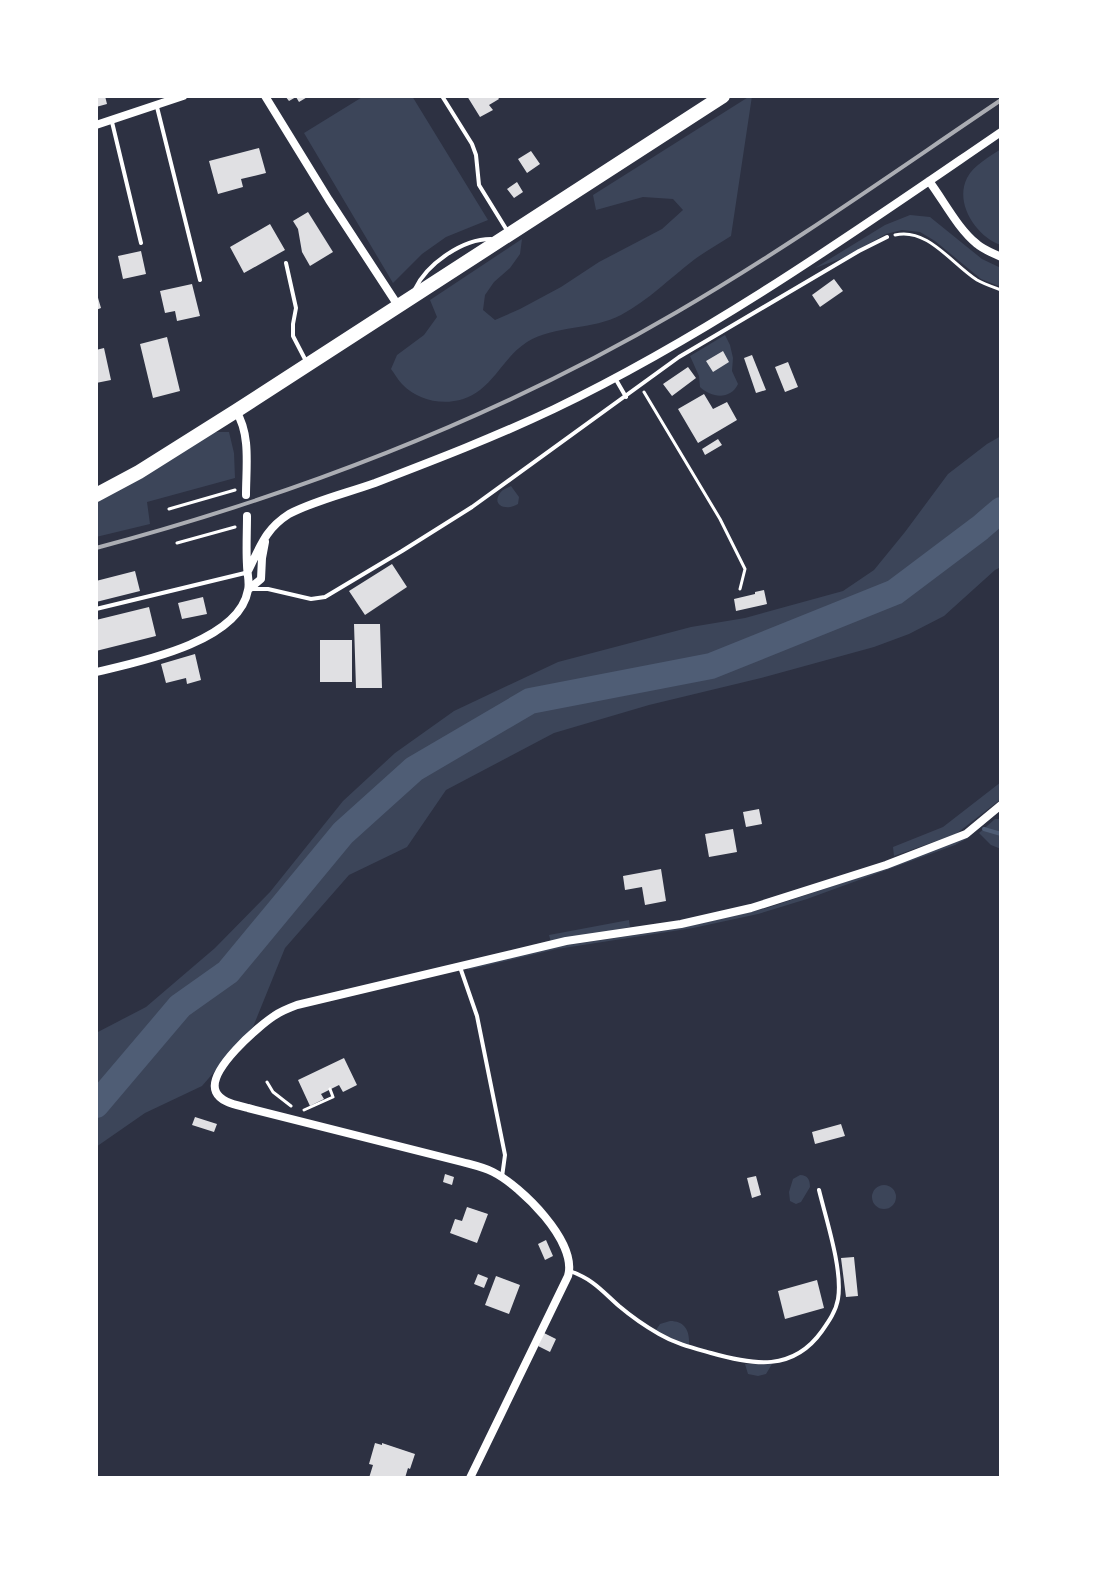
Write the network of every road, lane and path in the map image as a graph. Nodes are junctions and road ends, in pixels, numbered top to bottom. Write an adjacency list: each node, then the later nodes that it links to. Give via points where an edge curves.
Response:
1 (183, 96): 5 (street)
2 (265, 96): 17 (street, via 329,200)
3 (442, 96): 10 (lane, via 474,148 479,185)
4 (723, 96): 10 (main road)
5 (157, 104): 6 (street); 15 (lane)
6 (111, 120): 7 (street); 12 (lane)
7 (96, 125)
8 (1001, 132): 9 (street)
9 (929, 181): 13 (street, via 975,243); 19 (street, via 742,305)
10 (505, 237): 17 (main road)
11 (887, 237): 16 (path, via 918,235 980,282); 20 (lane, via 679,357)
12 (141, 243)
13 (1001, 257)
14 (286, 263): 18 (lane, via 296,314 293,336)
15 (200, 280)
16 (1001, 290)
17 (405, 303): 18 (main road)
18 (308, 365): 22 (main road)
19 (615, 378): 21 (lane); 27 (street, via 476,443 301,508)
20 (640, 386): 21 (lane); 31 (path, via 745,569)
21 (626, 397): 30 (lane, via 472,507 325,597)
22 (236, 411): 23 (street, via 245,435); 24 (main road)
23 (246, 491): 25 (path)
24 (96, 495)
25 (169, 509)
26 (247, 519): 28 (path); 29 (street)
27 (269, 530): 29 (street); 30 (street, via 261,579)
28 (177, 543)
29 (247, 573): 30 (street); 32 (lane)
30 (249, 589): 33 (street, via 232,618 209,636)
31 (740, 589)
32 (96, 609)
33 (96, 672)
34 (1001, 805): 35 (street, via 955,839 751,908)
35 (460, 965): 38 (lane, via 477,1016 505,1155); 38 (street, via 281,1011 241,1045 218,1073 214,1088 233,1103 474,1165)
36 (267, 1082): 37 (path, via 299,1112 333,1097)
37 (330, 1089)
38 (502, 1177): 40 (street, via 553,1229 569,1257)
39 (819, 1190): 40 (lane, via 839,1297 815,1341 785,1360 735,1360 670,1340 589,1279)
40 (570, 1271): 41 (street)
41 (470, 1478)

